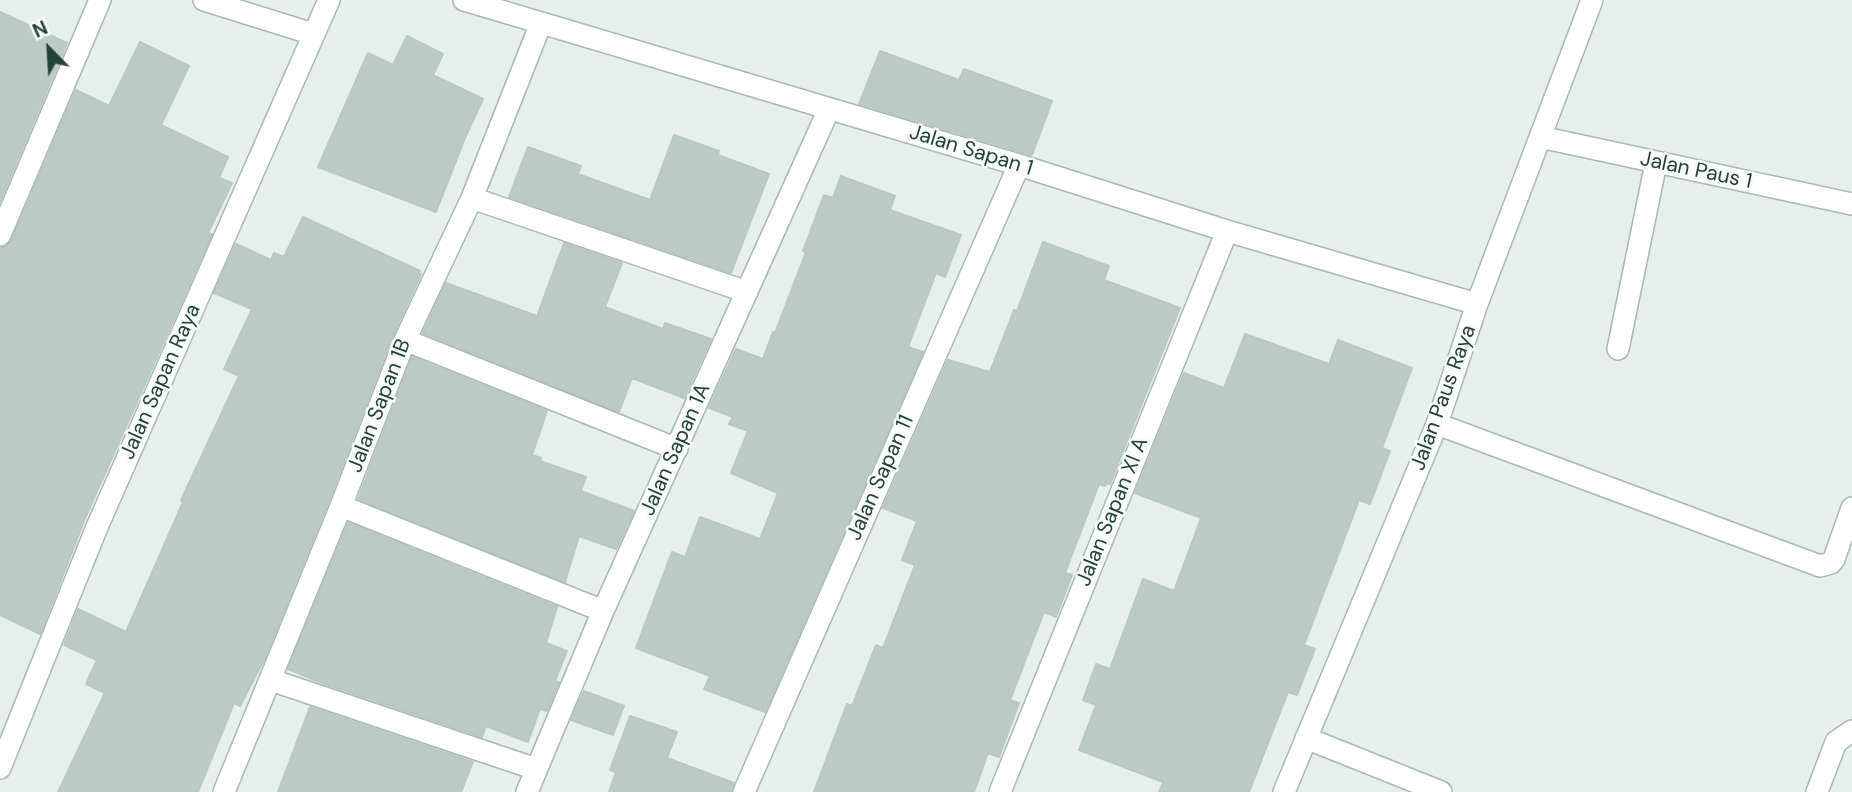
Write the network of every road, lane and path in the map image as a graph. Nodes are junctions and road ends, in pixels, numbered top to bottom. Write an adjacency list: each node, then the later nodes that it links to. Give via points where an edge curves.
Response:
1 (100, 0): 15 (street)
2 (204, 0): 7 (street)
3 (329, 0): 7 (street, Jalan Sapan Raya)
4 (464, 0): 6 (street, Jalan Sapan 1)
5 (1592, 0): 9 (street, Jalan Paus Raya)
6 (541, 23): 8 (street, Jalan Sapan 1); 12 (street, Jalan Sapan 1B)
7 (313, 34): 28 (street, Jalan Sapan Raya, via 97,527)
8 (829, 109): 11 (street, Jalan Sapan 1); 16 (street, Jalan Sapan 1A)
9 (1540, 137): 10 (street, Jalan Paus 1); 17 (street, Jalan Paus Raya)
10 (1656, 163): 13 (street, Jalan Paus 1); 19 (street)
11 (1019, 165): 14 (street, Jalan Sapan 1); 32 (street, Jalan Sapan 11)
12 (472, 198): 16 (street); 18 (street, Jalan Sapan 1B)
13 (1852, 204)
14 (1227, 231): 17 (street, Jalan Sapan 1); 33 (street, Jalan Sapan XI A)
15 (0, 235)
16 (747, 292): 21 (street, Jalan Sapan 1A)
17 (1477, 304): 20 (street, Jalan Paus Raya)
18 (405, 340): 21 (street); 22 (street, Jalan Sapan 1B)
19 (1618, 349)
20 (1437, 424): 23 (street, via 1820,566 1834,559); 27 (street, Jalan Paus Raya)
21 (677, 449): 24 (street, Jalan Sapan 1A)
22 (341, 506): 24 (street); 25 (street, Jalan Sapan 1B)
23 (1852, 508)
24 (603, 611): 29 (street, Jalan Sapan 1A)
25 (271, 680): 29 (street); 30 (street, Jalan Sapan 1B)
26 (1852, 731): 36 (street, via 1836,742)
27 (1306, 738): 34 (street, Jalan Paus Raya); 35 (street)
28 (0, 768)
29 (536, 769): 31 (street, Jalan Sapan 1A)
30 (224, 792)
31 (527, 792)
32 (744, 792)
33 (1000, 792)
34 (1284, 792)
35 (1441, 792)
36 (1817, 792)

